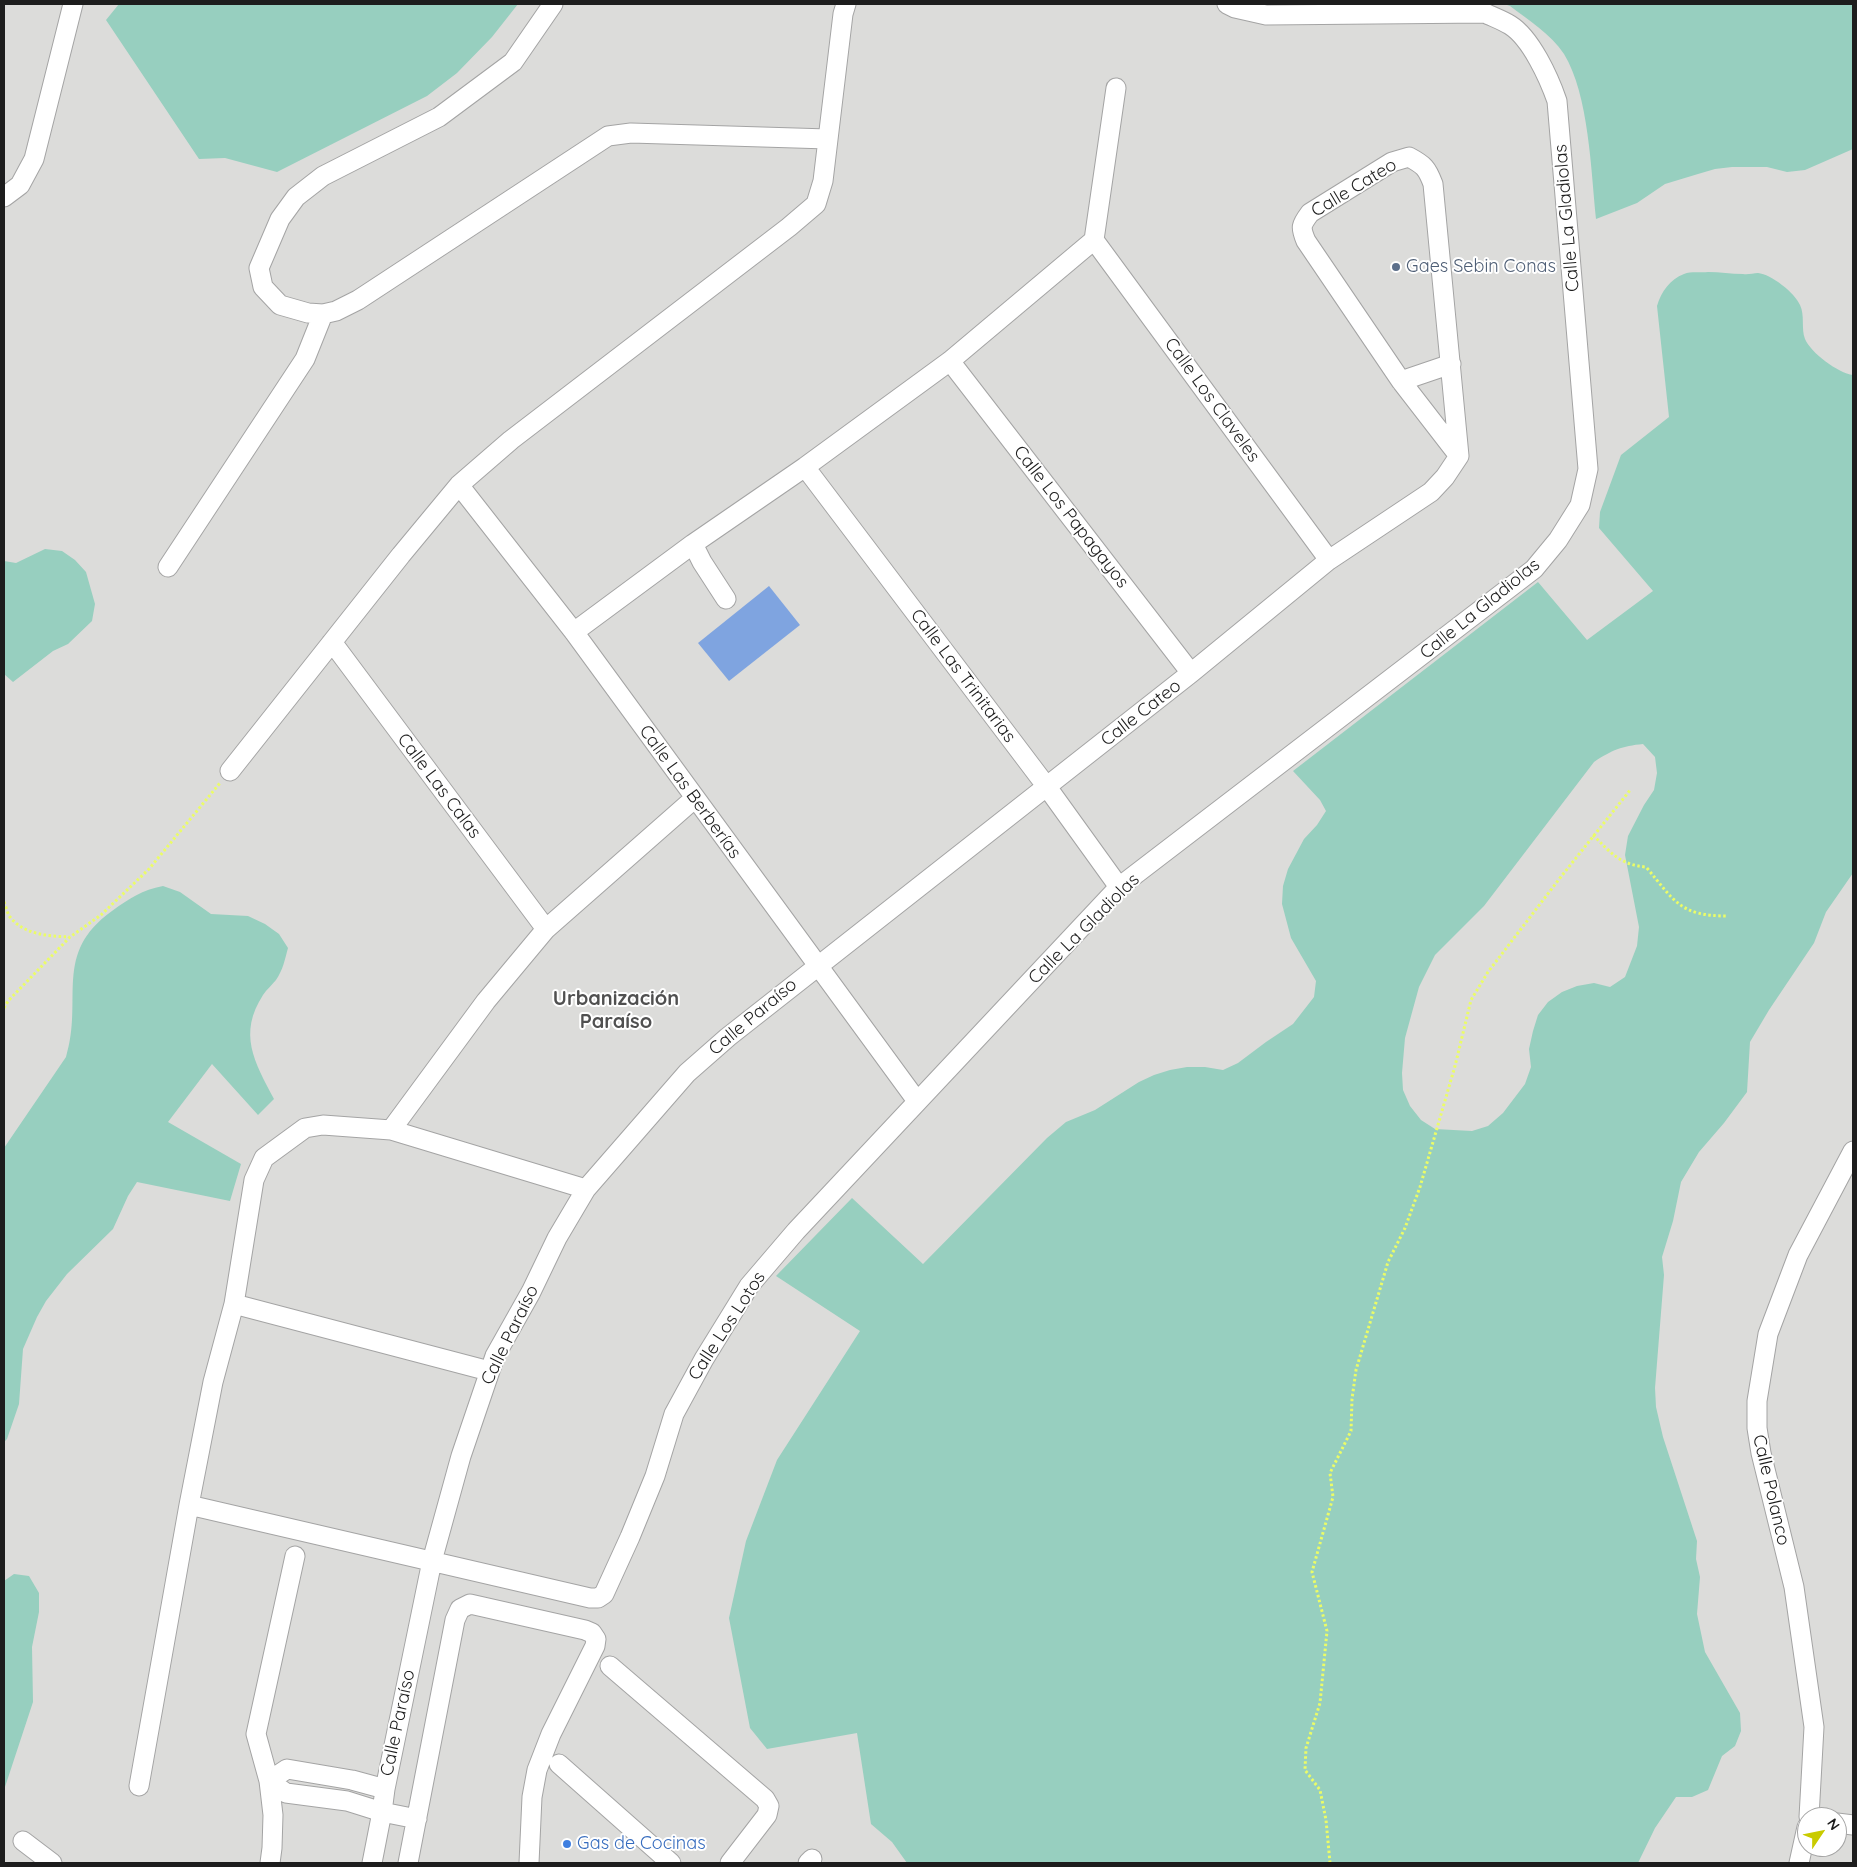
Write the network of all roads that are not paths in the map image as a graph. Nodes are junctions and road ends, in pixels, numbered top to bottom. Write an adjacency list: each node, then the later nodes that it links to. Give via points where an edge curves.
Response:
1 (73, 4): 7 (street, via 34,159 20,185)
2 (553, 4): 9 (street, via 513,62 439,117 323,176 296,197 280,219 259,268 263,287 280,305)
3 (846, 4): 6 (street)
4 (1228, 4): 26 (street, Calle La Gladiolas, via 1266,14 1485,13 1511,26 1528,44 1547,74 1557,101 1588,469 1580,504 1558,540 1534,569)
5 (1116, 88): 8 (street)
6 (828, 139): 9 (street, via 608,136 358,300); 15 (street, via 824,181 816,204 511,440)
7 (4, 197)
8 (1094, 240): 10 (street); 17 (street, Calle Los Claveles)
9 (323, 314): 18 (street, via 304,359)
10 (950, 361): 14 (street); 22 (street, Calle Los Papagayos)
11 (1450, 364): 12 (street); 12 (street, Calle Cateo, via 1433,184 1423,164 1409,157 1392,162 1310,212 1302,224 1306,241); 13 (street, Calle Cateo)
12 (1401, 381): 13 (street, Calle Cateo)
13 (1459, 456): 17 (street, Calle Cateo, via 1430,492)
14 (804, 467): 16 (street); 24 (street, Calle Las Trinitarias)
15 (459, 485): 20 (street, Calle Las Berberías); 21 (street)
16 (693, 544): 19 (street); 20 (street)
17 (1329, 560): 22 (street, Calle Cateo)
18 (168, 567)
19 (726, 599)
20 (574, 632): 25 (street, Calle Las Berberías)
21 (332, 642): 23 (street); 27 (street, Calle Las Calas)
22 (1191, 674): 24 (street, Calle Cateo)
23 (230, 771)
24 (1047, 787): 26 (street, Calle Las Trinitarias); 28 (street, Calle Cateo)
25 (695, 798): 27 (street); 28 (street, Calle Las Berberías)
26 (1120, 887): 29 (street, Calle La Gladiolas)
27 (546, 929): 30 (street, via 486,1001)
28 (817, 965): 29 (street, Calle Las Berberías); 32 (street, Calle Paraíso, via 688,1073)
29 (918, 1101): 37 (street, Calle Los Lotos, via 796,1231 750,1286 674,1414 651,1484 604,1594 590,1598)
30 (391, 1130): 32 (street); 33 (street, via 324,1124 305,1128 264,1158 254,1180)
31 (1853, 1151): 45 (street, Calle Polanco, via 1798,1255 1781,1299 1768,1334 1757,1401 1761,1453 1794,1587 1814,1727)
32 (586, 1189): 34 (street, Calle Paraíso, via 557,1238)
33 (234, 1304): 34 (street); 35 (street, via 213,1382)
34 (489, 1371): 37 (street, Calle Paraíso)
35 (189, 1505): 37 (street); 42 (street)
36 (296, 1556): 41 (street, via 256,1734)
37 (432, 1561): 43 (street, Calle Paraíso)
38 (610, 1666): 55 (street, via 765,1799 769,1806 767,1815)
39 (559, 1764): 54 (street)
40 (300, 1771): 41 (street, via 287,1769); 43 (street); 44 (street)
41 (269, 1781): 44 (street, via 286,1793); 50 (street, via 273,1815)
42 (140, 1786)
43 (384, 1789): 46 (street, Calle Paraíso)
44 (297, 1794): 46 (street, via 347,1801)
45 (1810, 1807)
46 (382, 1812): 47 (street); 51 (street, Calle Paraíso)
47 (417, 1819): 52 (street); 53 (street, via 455,1620 460,1610 470,1604 592,1633 596,1639 595,1646 551,1734 537,1770 532,1797)
48 (23, 1842): 49 (street)
49 (52, 1863)
50 (270, 1863)
51 (372, 1863)
52 (408, 1863)
53 (529, 1863)
54 (671, 1863)
55 (730, 1863)

